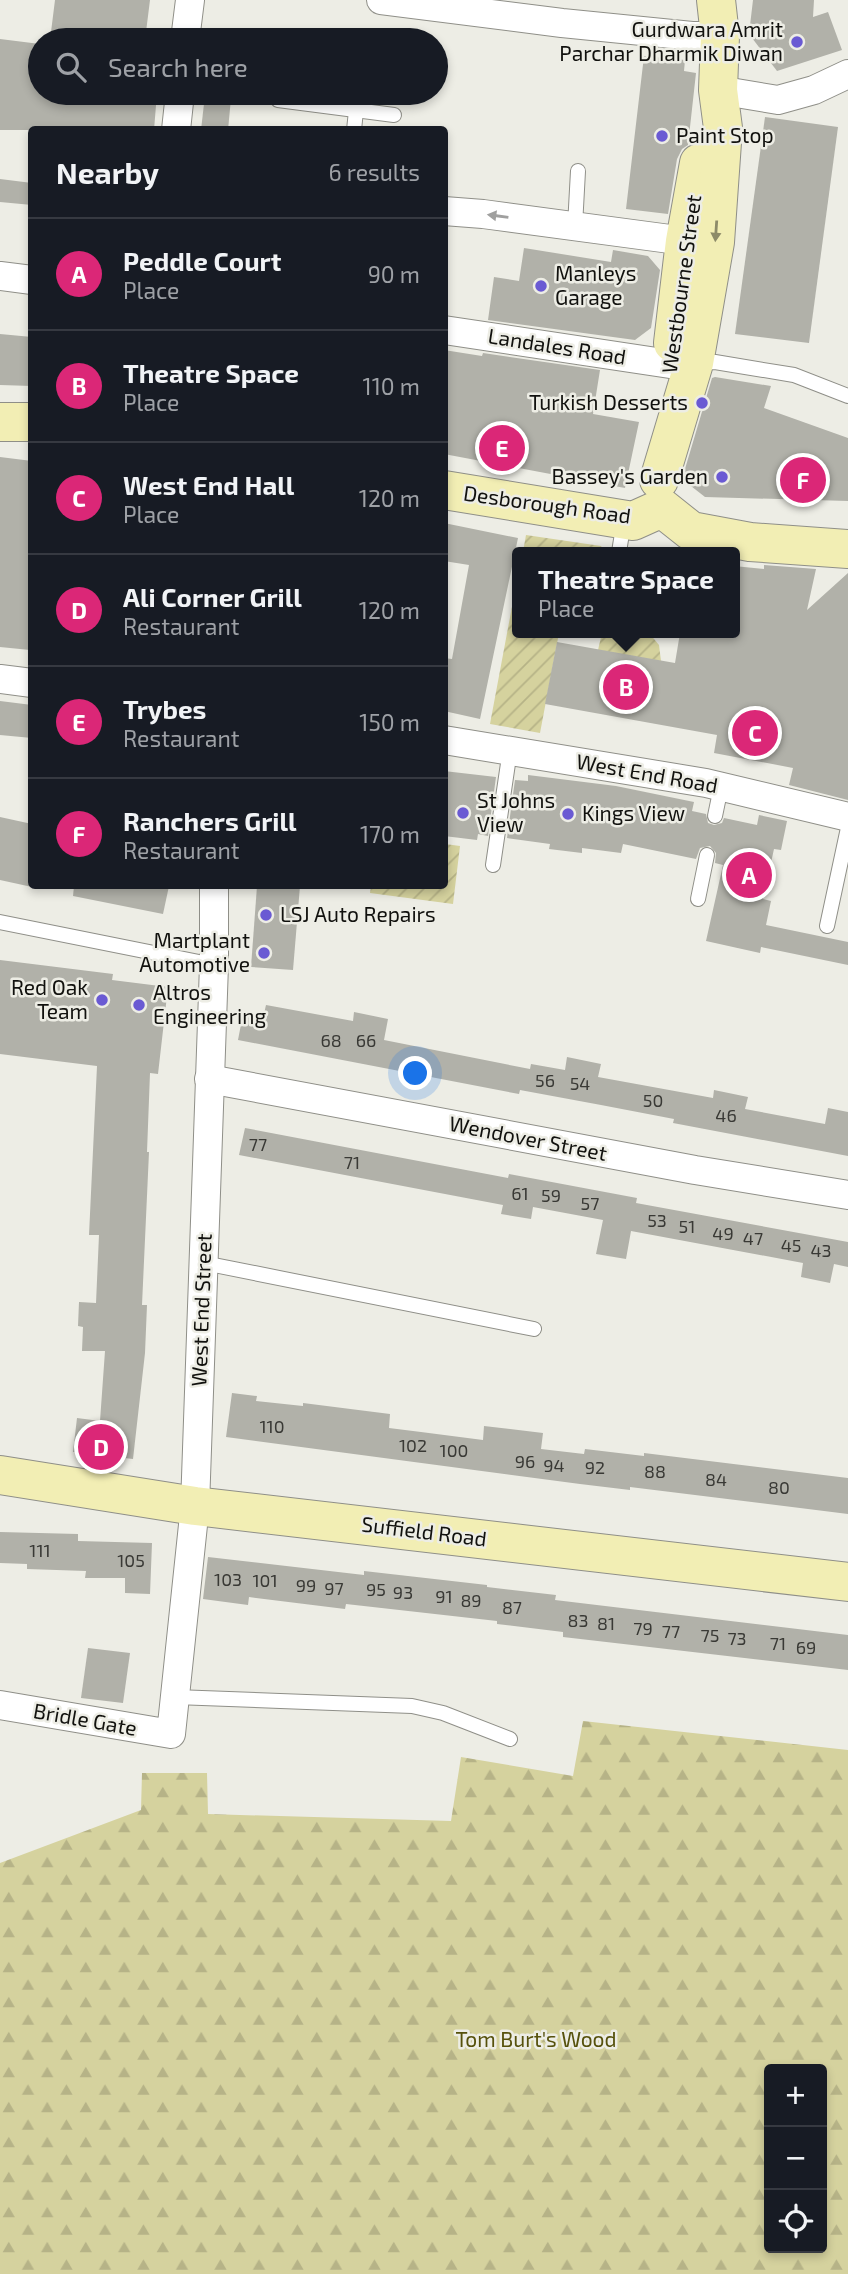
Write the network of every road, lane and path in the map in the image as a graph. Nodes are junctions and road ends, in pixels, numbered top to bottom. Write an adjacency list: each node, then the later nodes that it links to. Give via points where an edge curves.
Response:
1 (190, 0): 5 (street)
2 (381, 0): 3 (street)
3 (563, 11): 4 (street, via 692,36)
4 (718, 18): 7 (street, Westbourne Street)
5 (186, 28)
6 (848, 74): 7 (street, via 778,100)
7 (718, 90): 17 (street, Westbourne Street, via 706,124); 21 (street, Westbourne Street, one-way to 21, via 723,128 715,242)
8 (179, 105): 12 (street)
9 (313, 105): 10 (lane)
10 (356, 111): 11 (lane); 13 (lane)
11 (394, 115)
12 (176, 126)
13 (354, 126)
14 (578, 171): 16 (lane)
15 (448, 211): 16 (street, one-way to 15)
16 (563, 225): 17 (street)
17 (685, 241): 21 (street, Westbourne Street)
18 (0, 276): 19 (street)
19 (28, 280)
20 (448, 331): 21 (street, Landales Road)
21 (682, 363): 22 (lane, via 715,362 794,375); 26 (street, Westbourne Street)
22 (848, 396)
23 (0, 422): 24 (street)
24 (28, 422)
25 (448, 491): 27 (street, Desborough Road)
26 (660, 494): 27 (street, Desborough Road); 28 (street, Desborough Road, via 691,531 750,542)
27 (621, 536)
28 (848, 549)
29 (0, 679): 30 (street)
30 (28, 682)
31 (448, 741): 32 (street, West End Road)
32 (510, 750): 33 (street, West End Road); 38 (lane)
33 (721, 787): 34 (lane); 35 (street, West End Road)
34 (715, 816)
35 (848, 817)
36 (848, 828): 42 (lane)
37 (707, 855): 40 (lane)
38 (493, 865)
39 (214, 889): 43 (street, West End Street)
40 (698, 898)
41 (0, 922): 43 (lane)
42 (827, 926)
43 (214, 965): 44 (street, West End Street)
44 (209, 1079): 45 (street, Wendover Street); 46 (street, West End Street)
45 (848, 1195)
46 (204, 1263): 47 (lane); 49 (street, West End Street)
47 (534, 1329)
48 (0, 1475): 49 (street, Suffield Road)
49 (195, 1506): 50 (street, Suffield Road); 51 (street, West End Street)
50 (848, 1582)
51 (175, 1697): 53 (street, West End Street); 54 (lane, via 412,1706)
52 (0, 1705): 53 (street, Bridle Gate)
53 (171, 1734)
54 (510, 1739)

